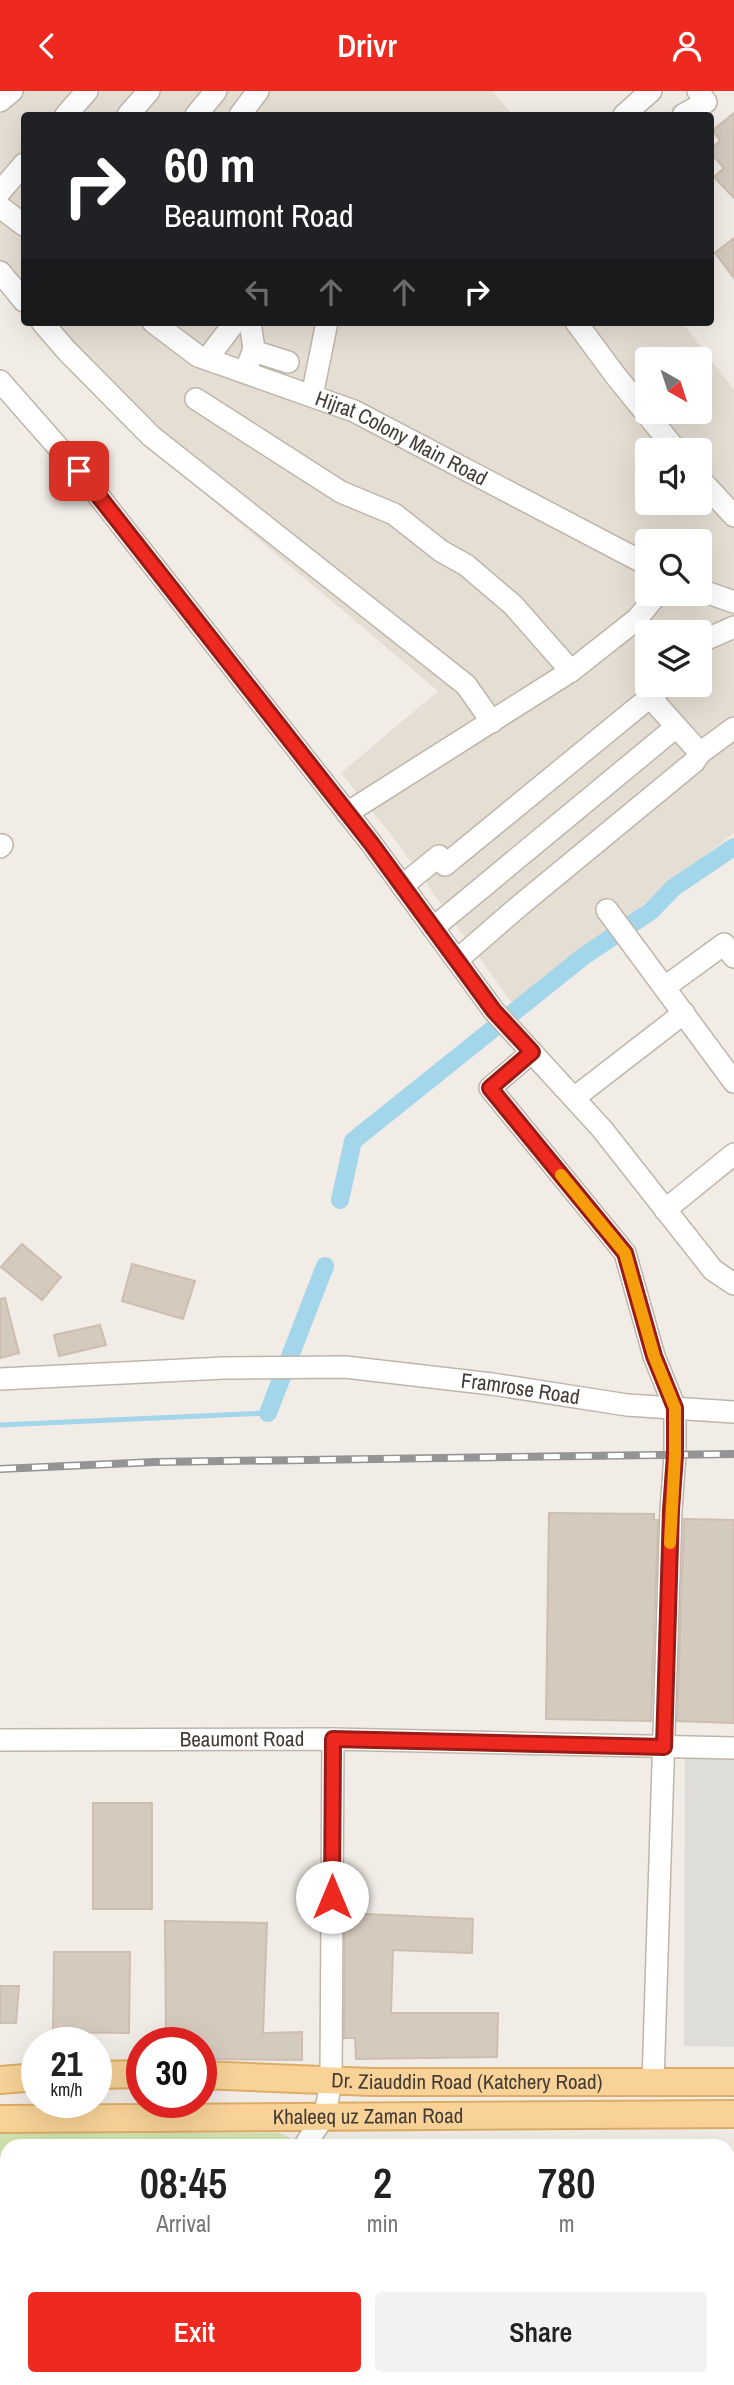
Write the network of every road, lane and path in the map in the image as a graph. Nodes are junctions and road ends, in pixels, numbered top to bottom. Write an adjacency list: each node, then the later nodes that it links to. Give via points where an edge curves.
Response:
1 (12, 91): 8 (street)
2 (88, 91): 9 (street)
3 (149, 91): 10 (street)
4 (216, 91): 11 (street)
5 (258, 91): 12 (street)
6 (698, 91): 14 (street, via 706,102)
7 (641, 94): 13 (street)
8 (0, 101)
9 (69, 112)
10 (131, 112)
11 (198, 112)
12 (242, 112)
13 (627, 112)
14 (688, 112)
15 (21, 168): 16 (street)
16 (0, 192)
17 (0, 207): 18 (street)
18 (21, 223)
19 (0, 272): 20 (street)
20 (21, 297)
21 (46, 326): 46 (street, via 151,436 466,685)
22 (232, 326): 28 (street)
23 (250, 326): 27 (street)
24 (326, 326): 32 (street)
25 (579, 326): 34 (street)
26 (178, 329): 28 (street, Hijrat Colony Main Road, via 198,356)
27 (253, 351): 29 (street); 30 (street)
28 (207, 359): 30 (street, Hijrat Colony Main Road)
29 (288, 362)
30 (245, 372): 32 (street, Hijrat Colony Main Road)
31 (0, 381): 50 (street, via 79,471)
32 (312, 396): 37 (street, Hijrat Colony Main Road, via 354,411)
33 (196, 399): 43 (street, via 341,492 394,514 466,565 513,605)
34 (666, 438)
35 (712, 492): 36 (street)
36 (734, 516)
37 (635, 558)
38 (712, 594): 39 (street)
39 (734, 602)
40 (648, 606): 43 (street)
41 (734, 627): 42 (street)
42 (712, 637)
43 (570, 671): 46 (street)
44 (647, 697): 51 (street, via 445,865 439,856)
45 (658, 697): 47 (street)
46 (492, 722): 50 (street)
47 (676, 727): 49 (street); 53 (street)
48 (734, 728): 49 (street)
49 (700, 754): 55 (street)
50 (347, 813): 51 (street)
51 (402, 886): 53 (street)
52 (607, 910): 56 (street)
53 (433, 928): 55 (street)
54 (734, 957): 56 (street, via 724,944)
55 (457, 960): 58 (street, via 494,1011)
56 (665, 987): 57 (street)
57 (684, 1013): 59 (street); 60 (street)
58 (532, 1052): 60 (street); 65 (street, via 490,1088 625,1253 654,1356)
59 (734, 1082)
60 (574, 1098): 62 (street)
61 (734, 1154): 62 (street)
62 (665, 1210): 63 (street, via 713,1270)
63 (734, 1284)
64 (0, 1379): 65 (street, Framrose Road, via 306,1367 372,1370)
65 (675, 1408): 66 (street, Framrose Road); 69 (street)
66 (734, 1412)
67 (333, 1739): 68 (street, Beaumont Road); 69 (street, Beaumont Road); 74 (street)
68 (0, 1740)
69 (664, 1747): 70 (street, Beaumont Road); 75 (street)
70 (734, 1748)
71 (217, 2076): 74 (main road, Dr. Ziauddin Road (Katchery Road))
72 (21, 2078): 73 (main road)
73 (0, 2080)
74 (331, 2081): 75 (main road, Dr. Ziauddin Road (Katchery Road)); 77 (street)
75 (653, 2083): 76 (main road, Dr. Ziauddin Road (Katchery Road))
76 (734, 2083)
77 (325, 2115): 78 (main road, Khaleeq uz Zaman Road); 79 (main road, Khaleeq uz Zaman Road); 80 (street)
78 (734, 2115)
79 (0, 2119)
80 (309, 2139)

